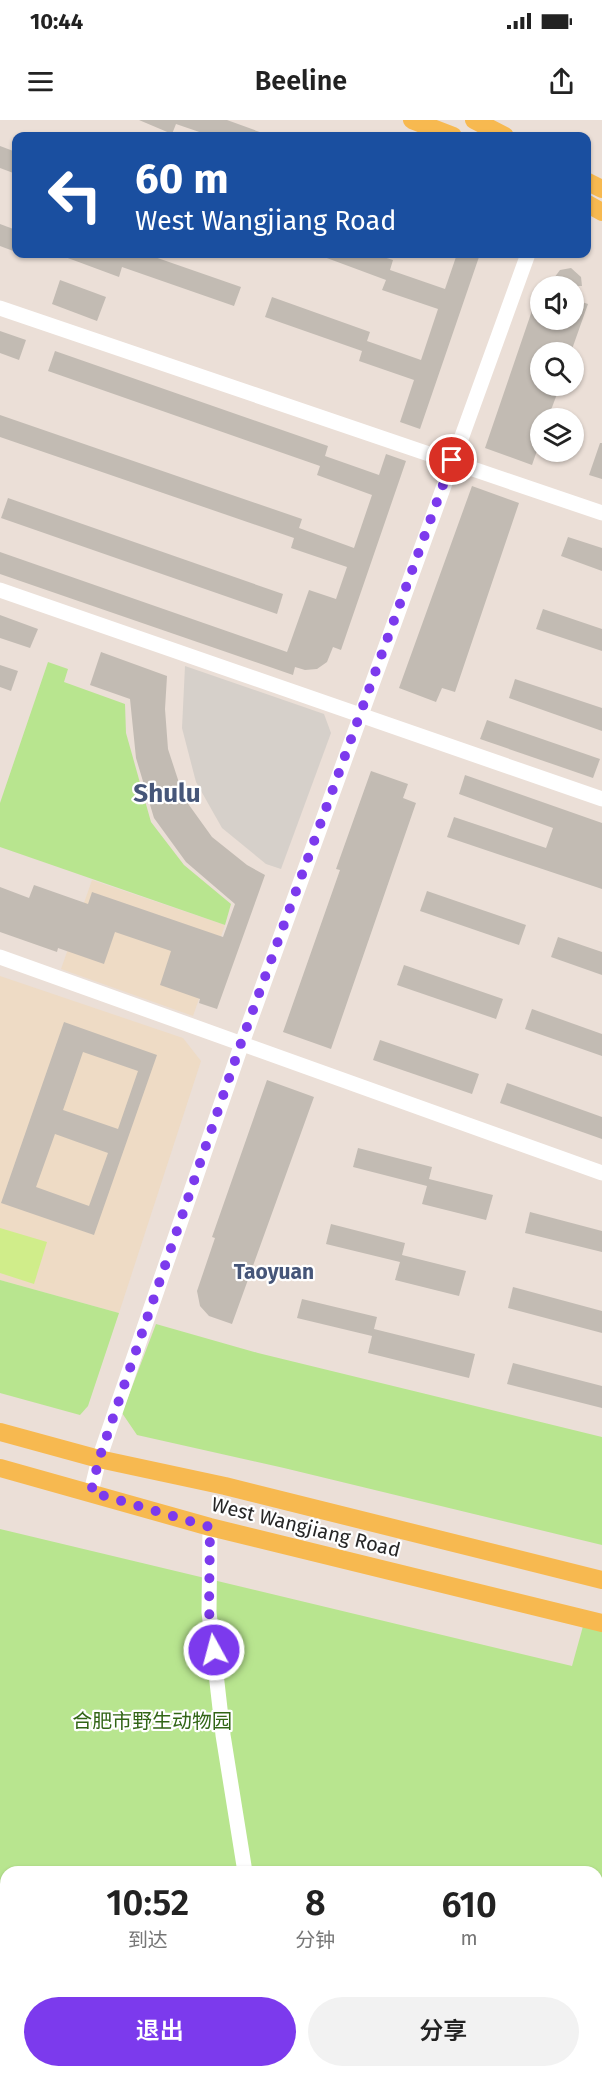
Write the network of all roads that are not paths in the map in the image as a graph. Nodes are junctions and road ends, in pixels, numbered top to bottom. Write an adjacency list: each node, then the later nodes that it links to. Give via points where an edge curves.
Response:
1 (412, 120): 3 (main road)
2 (474, 120): 4 (main road)
3 (443, 132)
4 (497, 132)
5 (527, 258): 7 (street)
6 (0, 308): 7 (street)
7 (452, 460): 8 (street); 10 (street)
8 (602, 513)
9 (0, 590): 10 (street)
10 (358, 716): 11 (street); 13 (street)
11 (602, 799)
12 (0, 957): 13 (street)
13 (242, 1044): 14 (street); 16 (street)
14 (602, 1173)
15 (0, 1432): 16 (main road, West Wangjiang Road)
16 (99, 1459): 18 (street); 20 (main road, West Wangjiang Road, via 225,1486)
17 (0, 1468): 18 (main road, West Wangjiang Road)
18 (91, 1492): 19 (main road, West Wangjiang Road)
19 (210, 1527): 21 (main road, West Wangjiang Road); 22 (street, via 209,1612 223,1736)
20 (602, 1580)
21 (602, 1623)
22 (244, 1866)

